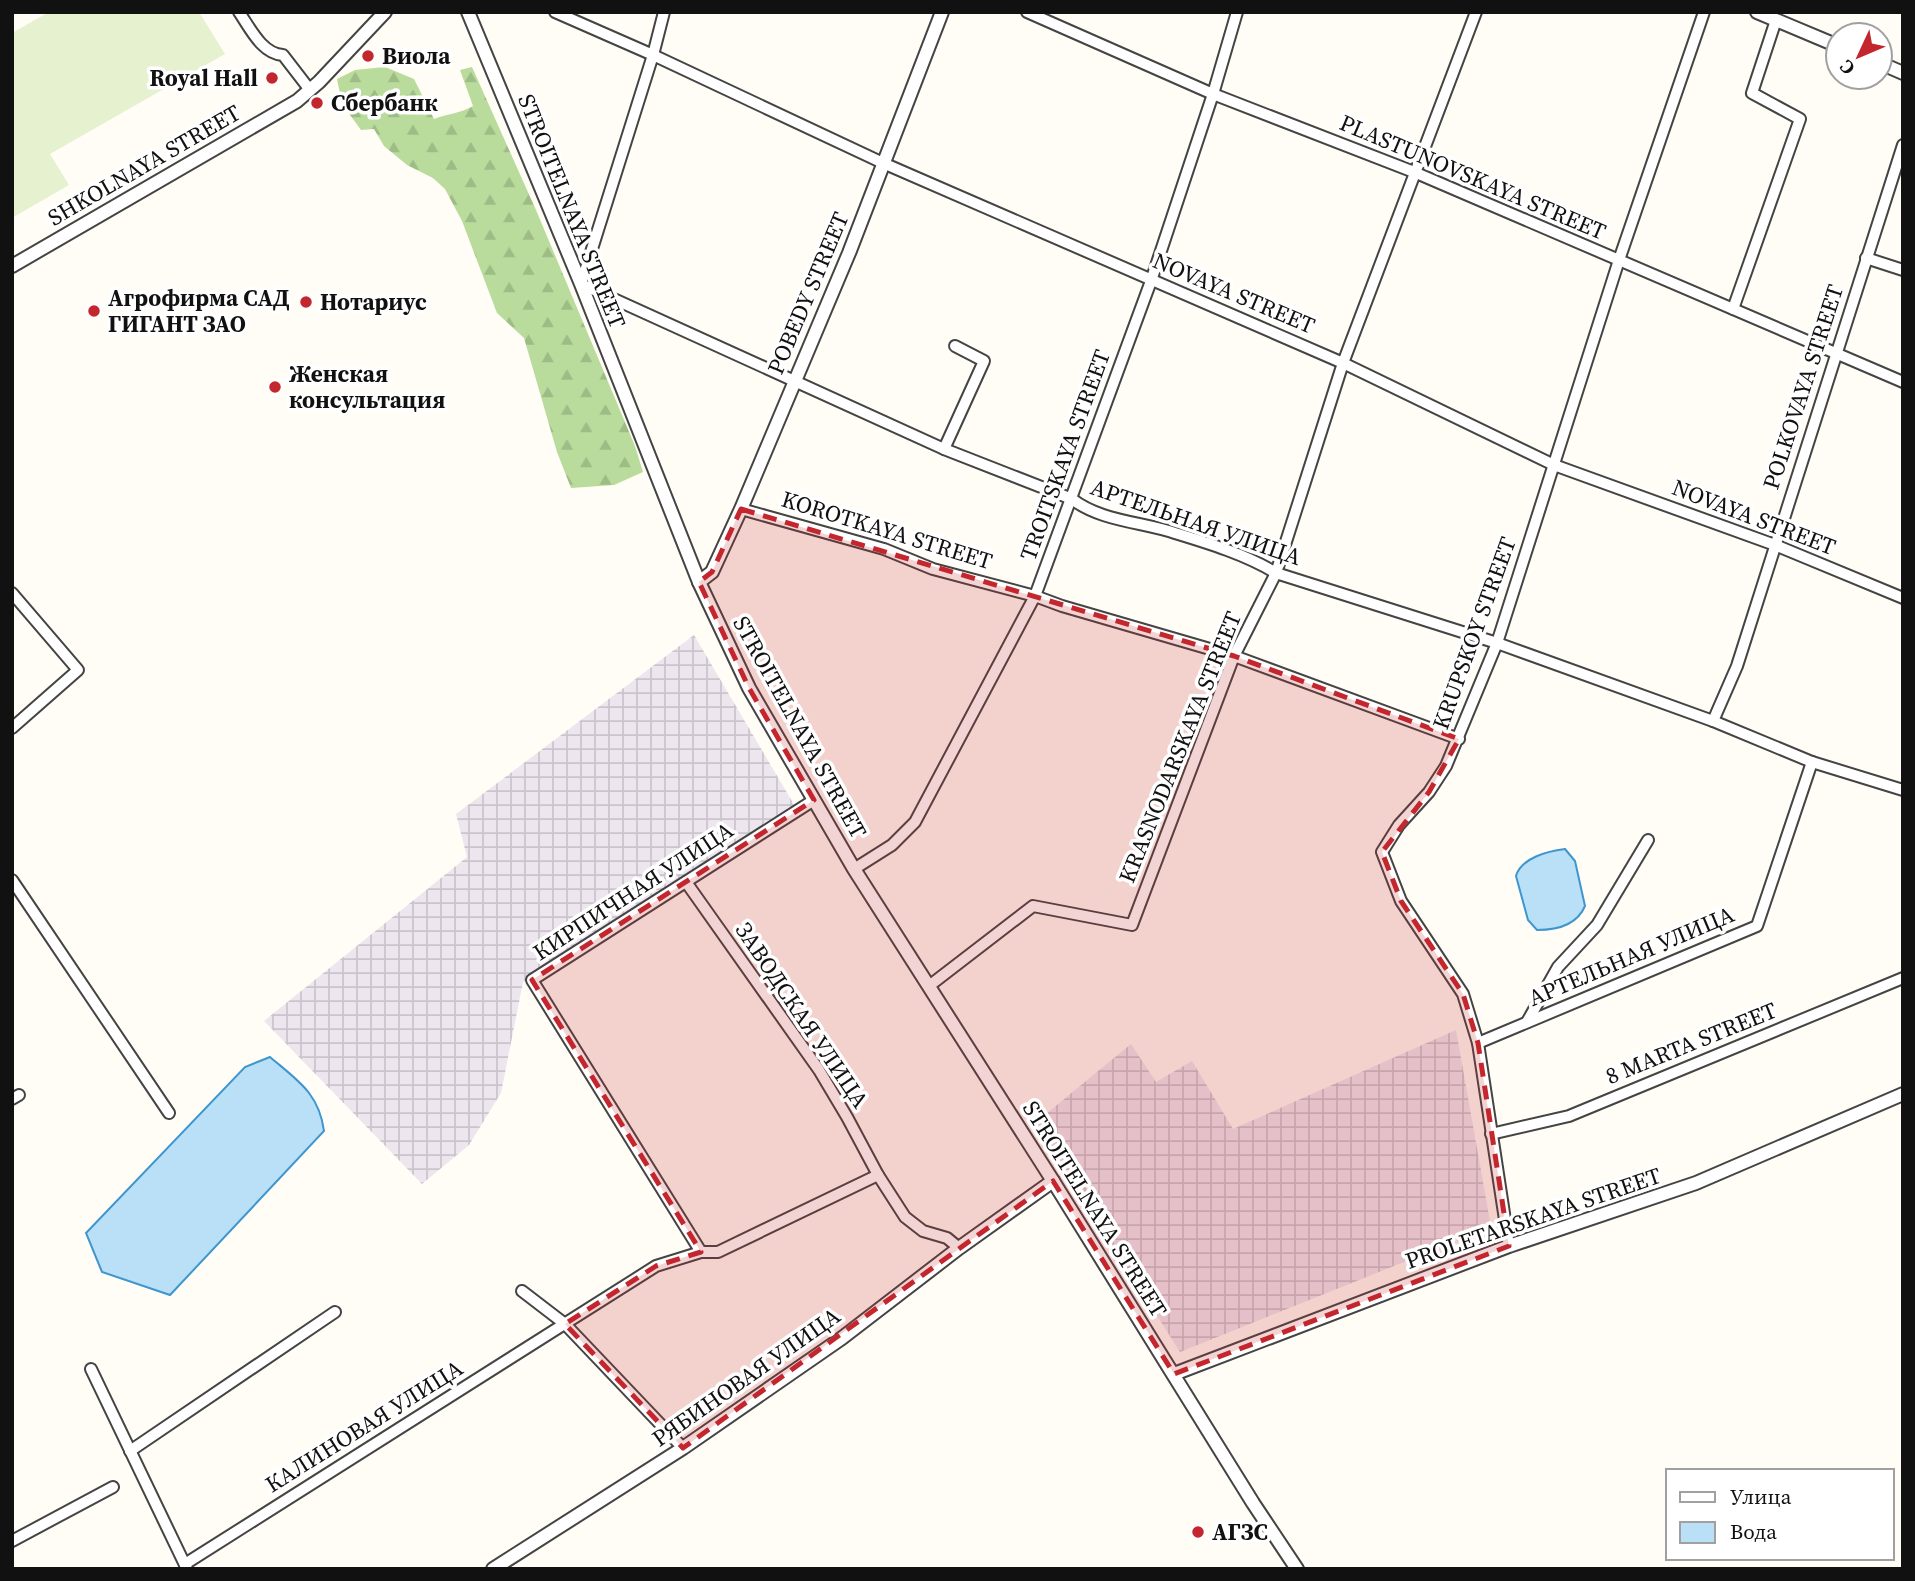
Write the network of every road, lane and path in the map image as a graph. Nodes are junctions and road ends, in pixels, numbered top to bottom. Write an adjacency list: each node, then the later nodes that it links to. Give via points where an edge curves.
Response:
1 (239, 12): 15 (street, via 269,52 283,55)
2 (385, 12): 15 (street, SHKOLNAYA STREET)
3 (468, 12): 25 (street, STROITELNAYA STREET)
4 (555, 12): 14 (street, NOVAYA STREET)
5 (664, 12): 14 (street)
6 (942, 12): 18 (street, POBEDY STREET)
7 (1027, 12): 16 (street, PLASTUNOVSKAYA STREET)
8 (1237, 12): 16 (street, TROITSKAYA STREET)
9 (1476, 12): 19 (street, KRASNODARSKAYA STREET)
10 (1704, 12): 21 (street, KRUPSKOY STREET)
11 (1757, 12): 12 (street)
12 (1776, 20): 13 (street); 26 (street, via 1752,93 1800,120)
13 (1824, 40)
14 (653, 55): 18 (street, NOVAYA STREET); 25 (street)
15 (310, 90): 22 (street, SHKOLNAYA STREET)
16 (1213, 94): 19 (street, PLASTUNOVSKAYA STREET); 24 (street, TROITSKAYA STREET)
17 (1903, 145): 20 (street, POLKOVAYA STREET)
18 (883, 163): 24 (street, NOVAYA STREET); 30 (street, POBEDY STREET)
19 (1414, 172): 21 (street, PLASTUNOVSKAYA STREET); 29 (street, KRASNODARSKAYA STREET)
20 (1866, 258): 23 (street); 28 (street, POLKOVAYA STREET)
21 (1619, 260): 26 (street, PLASTUNOVSKAYA STREET); 33 (street, KRUPSKOY STREET)
22 (12, 266)
23 (1903, 270)
24 (1151, 281): 29 (street, NOVAYA STREET); 34 (street, TROITSKAYA STREET)
25 (581, 284): 30 (street, АРТЕЛЬНАЯ УЛИЦА); 38 (street, STROITELNAYA STREET)
26 (1733, 309): 28 (street, PLASTUNOVSKAYA STREET)
27 (955, 346): 32 (street, via 984,361)
28 (1835, 353): 31 (street, PLASTUNOVSKAYA STREET); 36 (street, POLKOVAYA STREET)
29 (1343, 363): 33 (street, NOVAYA STREET); 37 (street, KRASNODARSKAYA STREET)
30 (794, 381): 32 (street, АРТЕЛЬНАЯ УЛИЦА); 35 (street, POBEDY STREET)
31 (1903, 382)
32 (944, 449): 34 (street, АРТЕЛЬНАЯ УЛИЦА)
33 (1554, 465): 36 (street, NOVAYA STREET); 42 (street, KRUPSKOY STREET)
34 (1072, 499): 37 (street, АРТЕЛЬНАЯ УЛИЦА, via 1082,507 1173,532); 40 (street, TROITSKAYA STREET)
35 (741, 509): 38 (street, POBEDY STREET, via 712,572); 40 (street, KOROTKAYA STREET)
36 (1775, 545): 41 (street, NOVAYA STREET); 44 (street, POLKOVAYA STREET, via 1737,666)
37 (1276, 573): 42 (street, АРТЕЛЬНАЯ УЛИЦА); 43 (street, KRASNODARSKAYA STREET)
38 (699, 582): 49 (street, STROITELNAYA STREET, via 749,688)
39 (12, 593): 45 (street, via 78,670)
40 (1035, 596): 43 (street, KOROTKAYA STREET); 51 (street, TROITSKAYA STREET, via 915,822 892,845)
41 (1903, 598)
42 (1497, 643): 44 (street, АРТЕЛЬНАЯ УЛИЦА); 46 (street, KRUPSKOY STREET)
43 (1234, 656): 46 (street, KOROTKAYA STREET); 55 (street, KRASNODARSKAYA STREET, via 1132,925 1033,906)
44 (1713, 720): 47 (street, АРТЕЛЬНАЯ УЛИЦА)
45 (12, 728)
46 (1459, 739): 57 (street, KRUPSKOY STREET, via 1435,783 1382,852 1401,901 1463,994)
47 (1812, 762): 48 (street, АРТЕЛЬНАЯ УЛИЦА); 56 (street, АРТЕЛЬНАЯ УЛИЦА, via 1757,926)
48 (1903, 790)
49 (814, 800): 51 (street, STROITELNAYA STREET); 53 (street, КИРПИЧНАЯ УЛИЦА)
50 (1648, 839): 56 (street, via 1597,925 1558,967)
51 (855, 869): 55 (street, STROITELNAYA STREET)
52 (12, 880): 59 (street)
53 (687, 882): 61 (street, ЗАВОДСКАЯ УЛИЦА, via 818,1070); 65 (street, КИРПИЧНАЯ УЛИЦА, via 532,981)
54 (1903, 978): 60 (street, 8 MARTA STREET, via 1569,1116)
55 (929, 986): 62 (street, STROITELNAYA STREET)
56 (1527, 1022): 57 (street, АРТЕЛЬНАЯ УЛИЦА)
57 (1478, 1043): 60 (street, KRUPSKOY STREET)
58 (1903, 1094): 63 (street, PROLETARSKAYA STREET, via 1696,1183)
59 (169, 1113)
60 (1491, 1134): 63 (street, KRUPSKOY STREET)
61 (878, 1175): 64 (street, ЗАВОДСКАЯ УЛИЦА, via 905,1217); 65 (street, КАЛИНОВАЯ УЛИЦА, via 718,1252)
62 (1053, 1181): 64 (street, РЯБИНОВАЯ УЛИЦА); 70 (street, STROITELNAYA STREET)
63 (1509, 1246): 70 (street, PROLETARSKAYA STREET)
64 (959, 1248): 71 (street, РЯБИНОВАЯ УЛИЦА, via 842,1338)
65 (701, 1252): 68 (street, КАЛИНОВАЯ УЛИЦА, via 656,1266)
66 (522, 1291): 68 (street)
67 (335, 1312): 72 (street)
68 (565, 1324): 71 (street); 75 (street, КАЛИНОВАЯ УЛИЦА)
69 (91, 1369): 72 (street)
70 (1174, 1374): 77 (street, STROITELNAYA STREET)
71 (683, 1448): 76 (street, РЯБИНОВАЯ УЛИЦА)
72 (130, 1451): 75 (street)
73 (113, 1487): 74 (street)
74 (12, 1541)
75 (186, 1566)
76 (493, 1569)
77 (1297, 1569)

